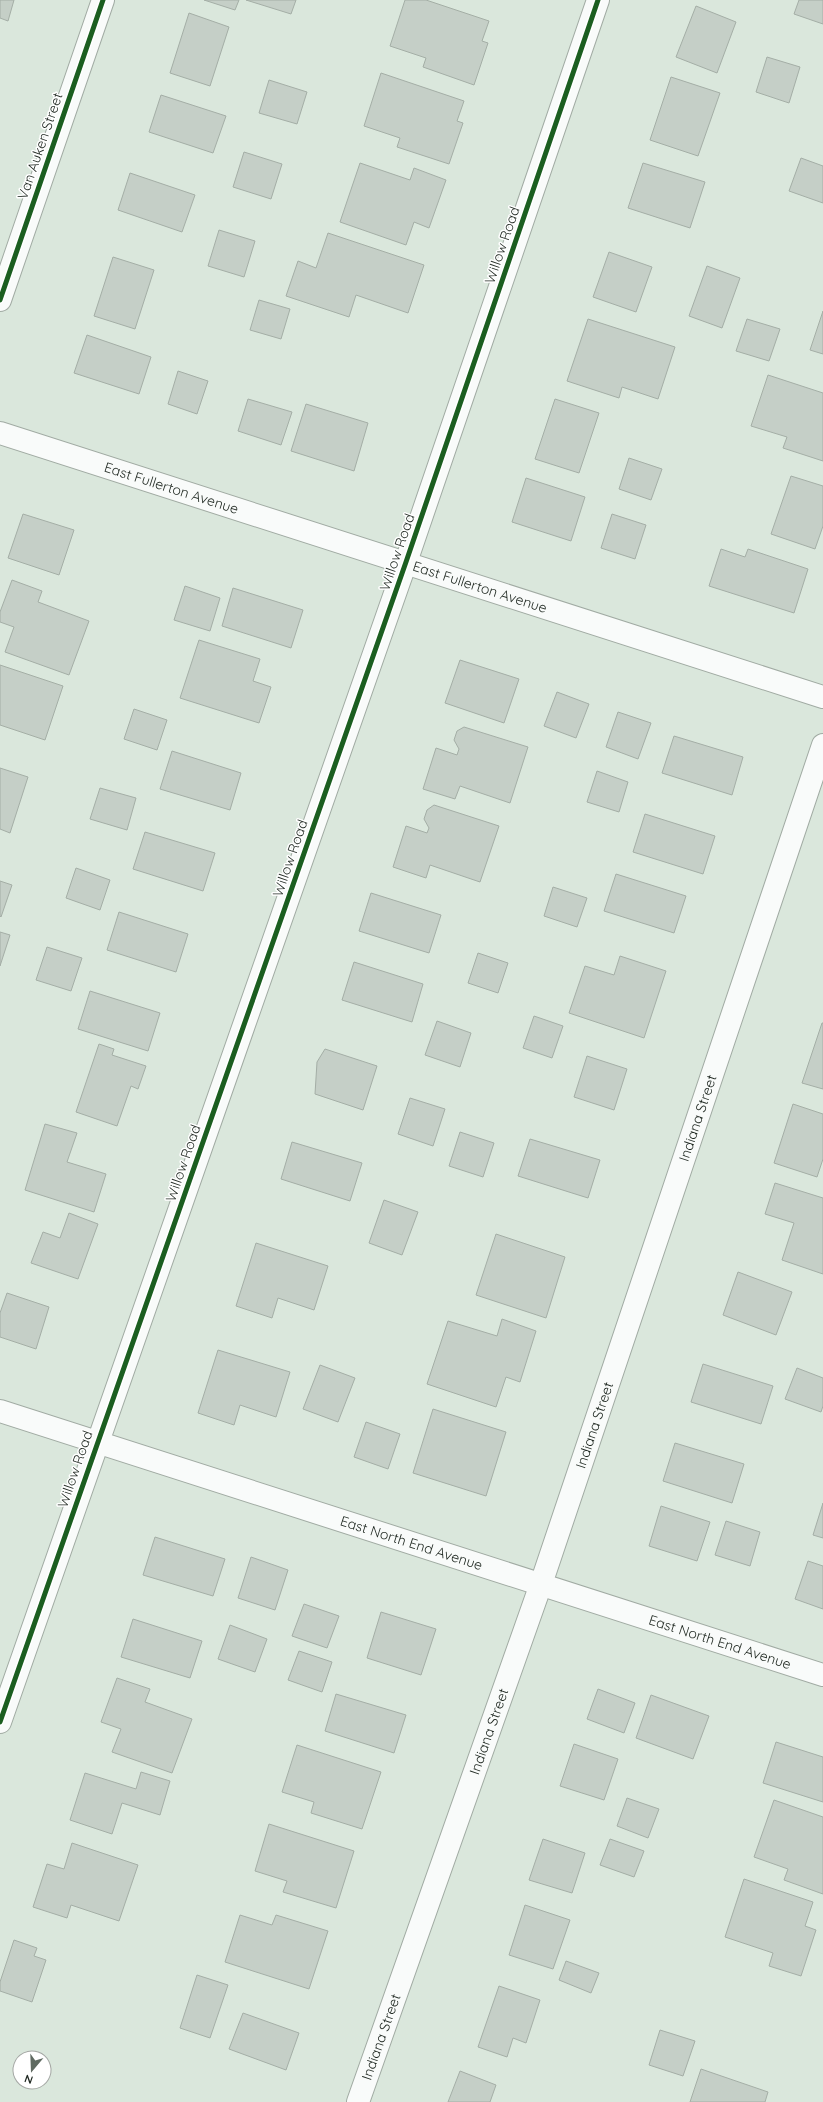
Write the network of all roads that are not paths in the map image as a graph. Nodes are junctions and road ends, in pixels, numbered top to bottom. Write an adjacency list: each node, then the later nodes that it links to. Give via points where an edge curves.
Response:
1 (103, 0): 3 (street, Van Auken Street)
2 (598, 0): 5 (street, Willow Road)
3 (0, 300)
4 (0, 433): 5 (street, East Fullerton Avenue)
5 (406, 562): 6 (street, East Fullerton Avenue); 9 (street, Willow Road)
6 (823, 697)
7 (823, 745): 10 (street, Indiana Street)
8 (0, 1411): 9 (street, East North End Avenue)
9 (97, 1442): 10 (street, East North End Avenue); 12 (street, Willow Road)
10 (541, 1584): 11 (street, East North End Avenue); 13 (street, Indiana Street)
11 (823, 1675)
12 (0, 1722)
13 (358, 2102)

